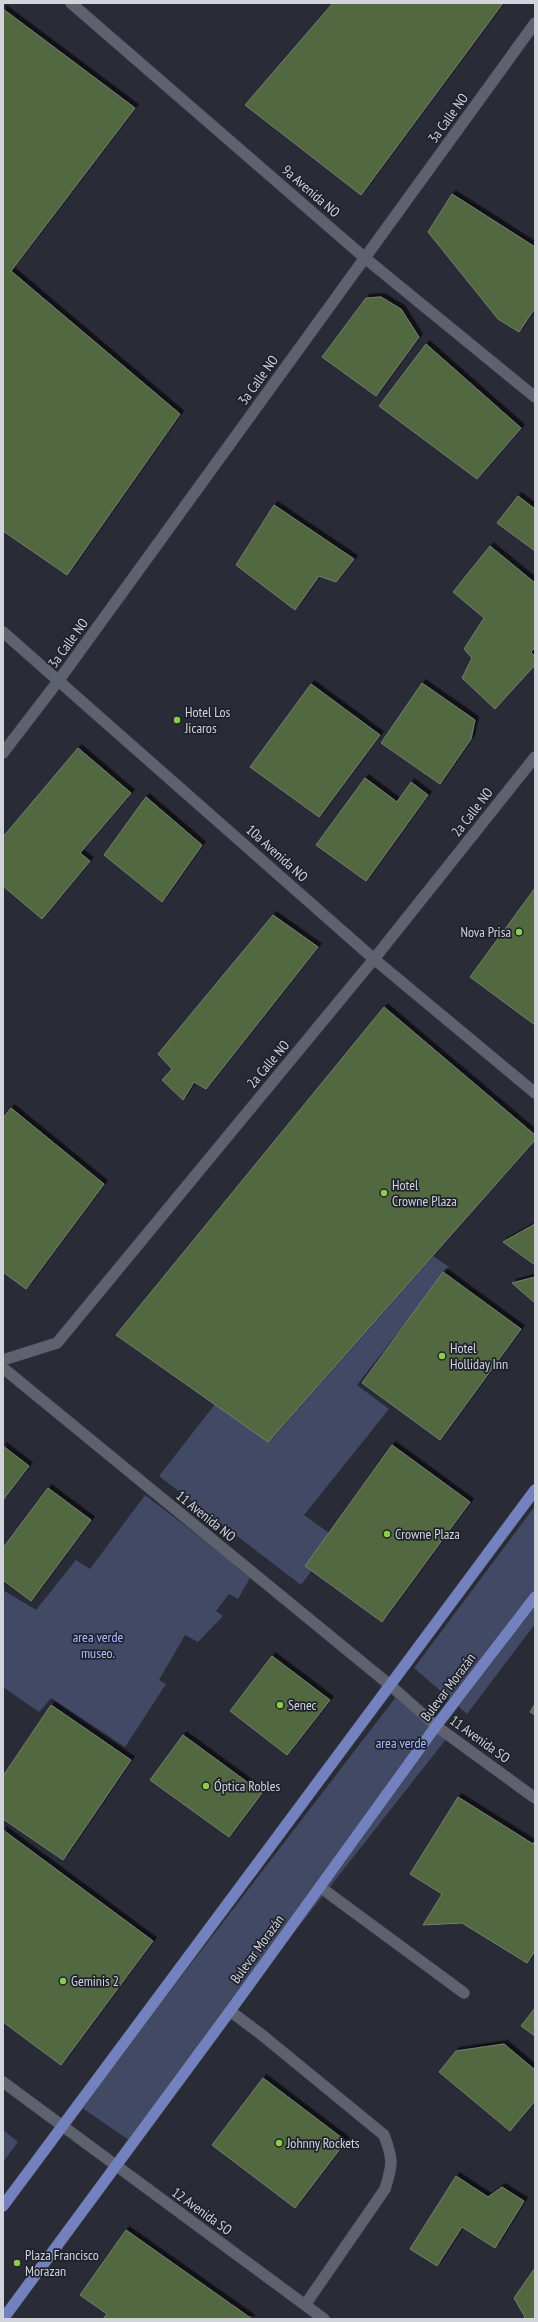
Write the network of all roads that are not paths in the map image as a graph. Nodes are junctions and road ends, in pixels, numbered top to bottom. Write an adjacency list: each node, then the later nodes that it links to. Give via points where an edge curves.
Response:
1 (71, 3): 3 (street, 9a Avenida NO)
2 (535, 23): 3 (street, 3a Calle NO)
3 (365, 258): 4 (street, 9a Avenida NO); 6 (street, 3a Calle NO)
4 (535, 397)
5 (3, 632): 6 (street, 10a Avenida NO)
6 (59, 680): 7 (street, 3a Calle NO); 9 (street, 10a Avenida NO)
7 (3, 753)
8 (535, 757): 9 (street, 2a Calle NO)
9 (374, 959): 10 (street, 10a Avenida NO); 11 (street, 2a Calle NO, via 57,1343)
10 (535, 1093)
11 (3, 1360)
12 (3, 1368): 15 (street, 11 Avenida NO)
13 (535, 1490): 15 (main road)
14 (535, 1597): 16 (main road, Bulevar Morazán)
15 (391, 1686): 16 (street, 11 Avenida SO); 22 (main road)
16 (436, 1726): 17 (street, 11 Avenida SO); 18 (main road, Bulevar Morazán)
17 (535, 1798)
18 (320, 1888): 19 (street); 20 (main road, Bulevar Morazán)
19 (464, 1992)
20 (230, 2011): 23 (main road, Bulevar Morazán); 25 (street, via 384,2135 392,2156 385,2189)
21 (3, 2082): 22 (street, 12 Avenida SO)
22 (63, 2126): 23 (street, 12 Avenida SO); 24 (main road)
23 (116, 2165): 25 (street, 12 Avenida SO); 26 (main road, Bulevar Morazán)
24 (3, 2206)
25 (305, 2305): 27 (street, 12 Avenida SO)
26 (4, 2319)
27 (324, 2319)

